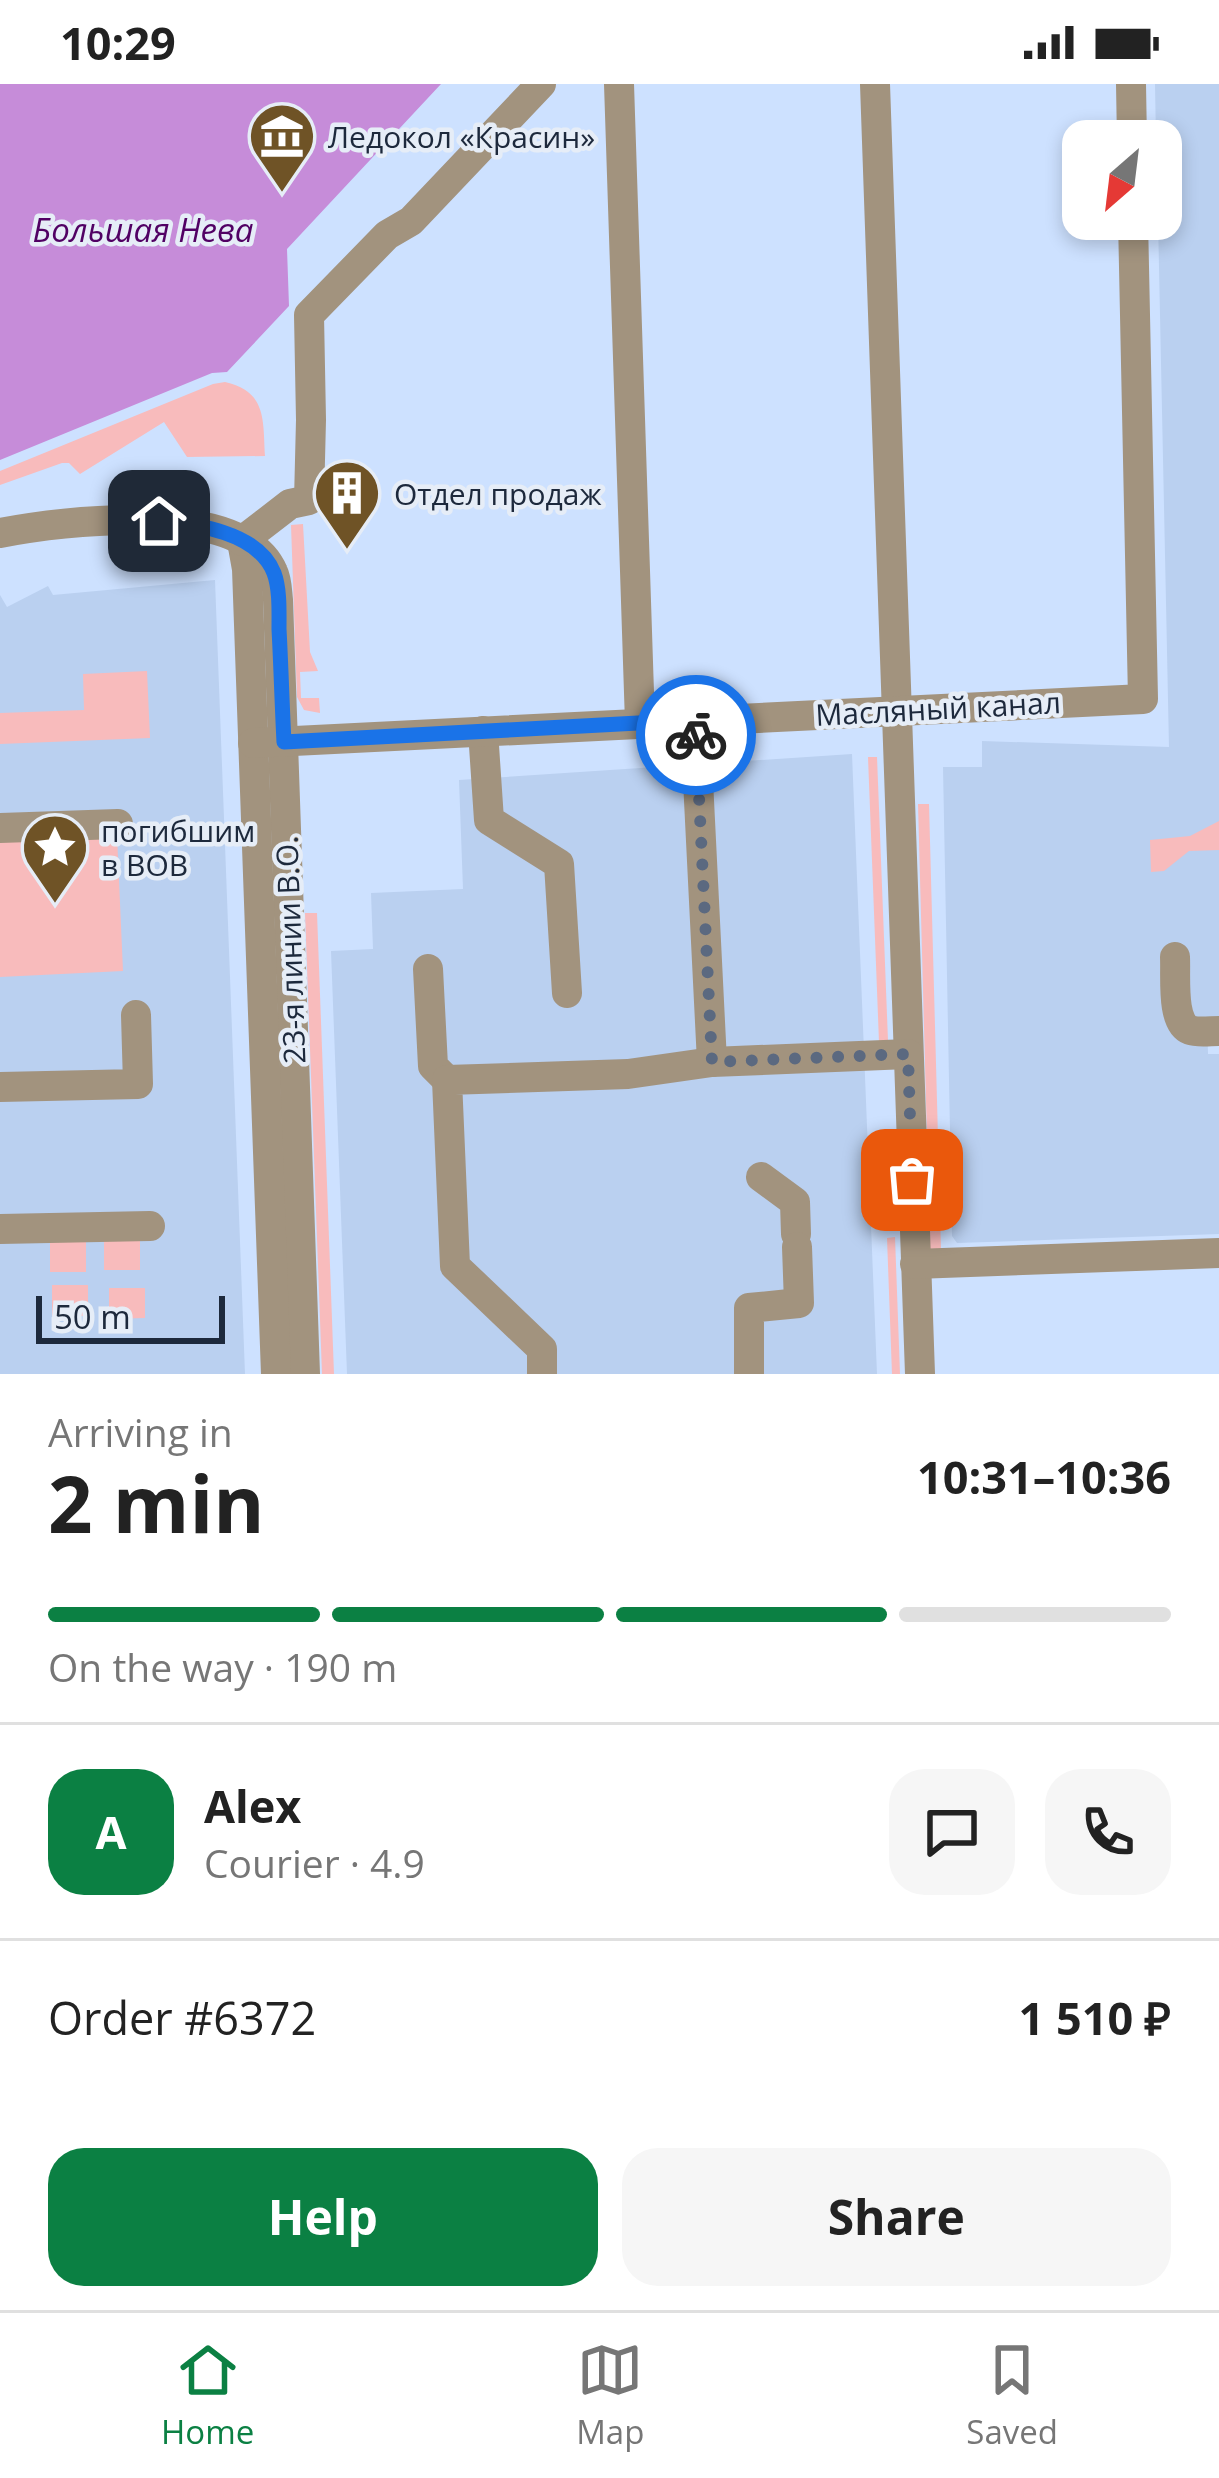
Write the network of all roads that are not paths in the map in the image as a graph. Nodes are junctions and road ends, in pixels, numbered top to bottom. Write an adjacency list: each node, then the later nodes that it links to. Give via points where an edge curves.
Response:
1 (541, 84): 8 (street, via 309,315 309,500 290,503)
2 (619, 84): 11 (street)
3 (875, 84): 9 (street)
4 (1131, 84): 5 (street)
5 (1132, 120)
6 (1134, 240): 9 (street, Масляный канал, via 1153,545 1143,699)
7 (0, 533): 8 (street, via 50,523 159,521)
8 (242, 541): 13 (street, 23-я линии В.О., via 274,573 278,600)
9 (895, 709): 10 (street, Масляный канал); 21 (street)
10 (694, 720): 11 (street, Масляный канал); 22 (street)
11 (640, 723): 12 (street, Масляный канал)
12 (484, 731): 13 (street, Масляный канал); 18 (street, via 489,820 559,864)
13 (268, 742): 30 (street); 31 (street, 23-я линии В.О.)
14 (118, 824): 15 (street)
15 (0, 828)
16 (1175, 957): 20 (street, via 1183,1027)
17 (428, 968): 23 (street, via 433,1066)
18 (567, 993)
19 (136, 1015): 24 (street, via 139,1084)
20 (1219, 1031)
21 (908, 1054): 22 (street); 29 (street)
22 (712, 1062): 23 (street, via 628,1074)
23 (447, 1080): 32 (street, via 455,1266 542,1349)
24 (0, 1087)
25 (761, 1177): 33 (street, via 795,1202 799,1303 749,1308)
26 (150, 1226): 27 (street)
27 (0, 1229)
28 (1219, 1252): 29 (street)
29 (915, 1264): 34 (street)
30 (276, 1374)
31 (305, 1374)
32 (542, 1374)
33 (749, 1374)
34 (920, 1374)

